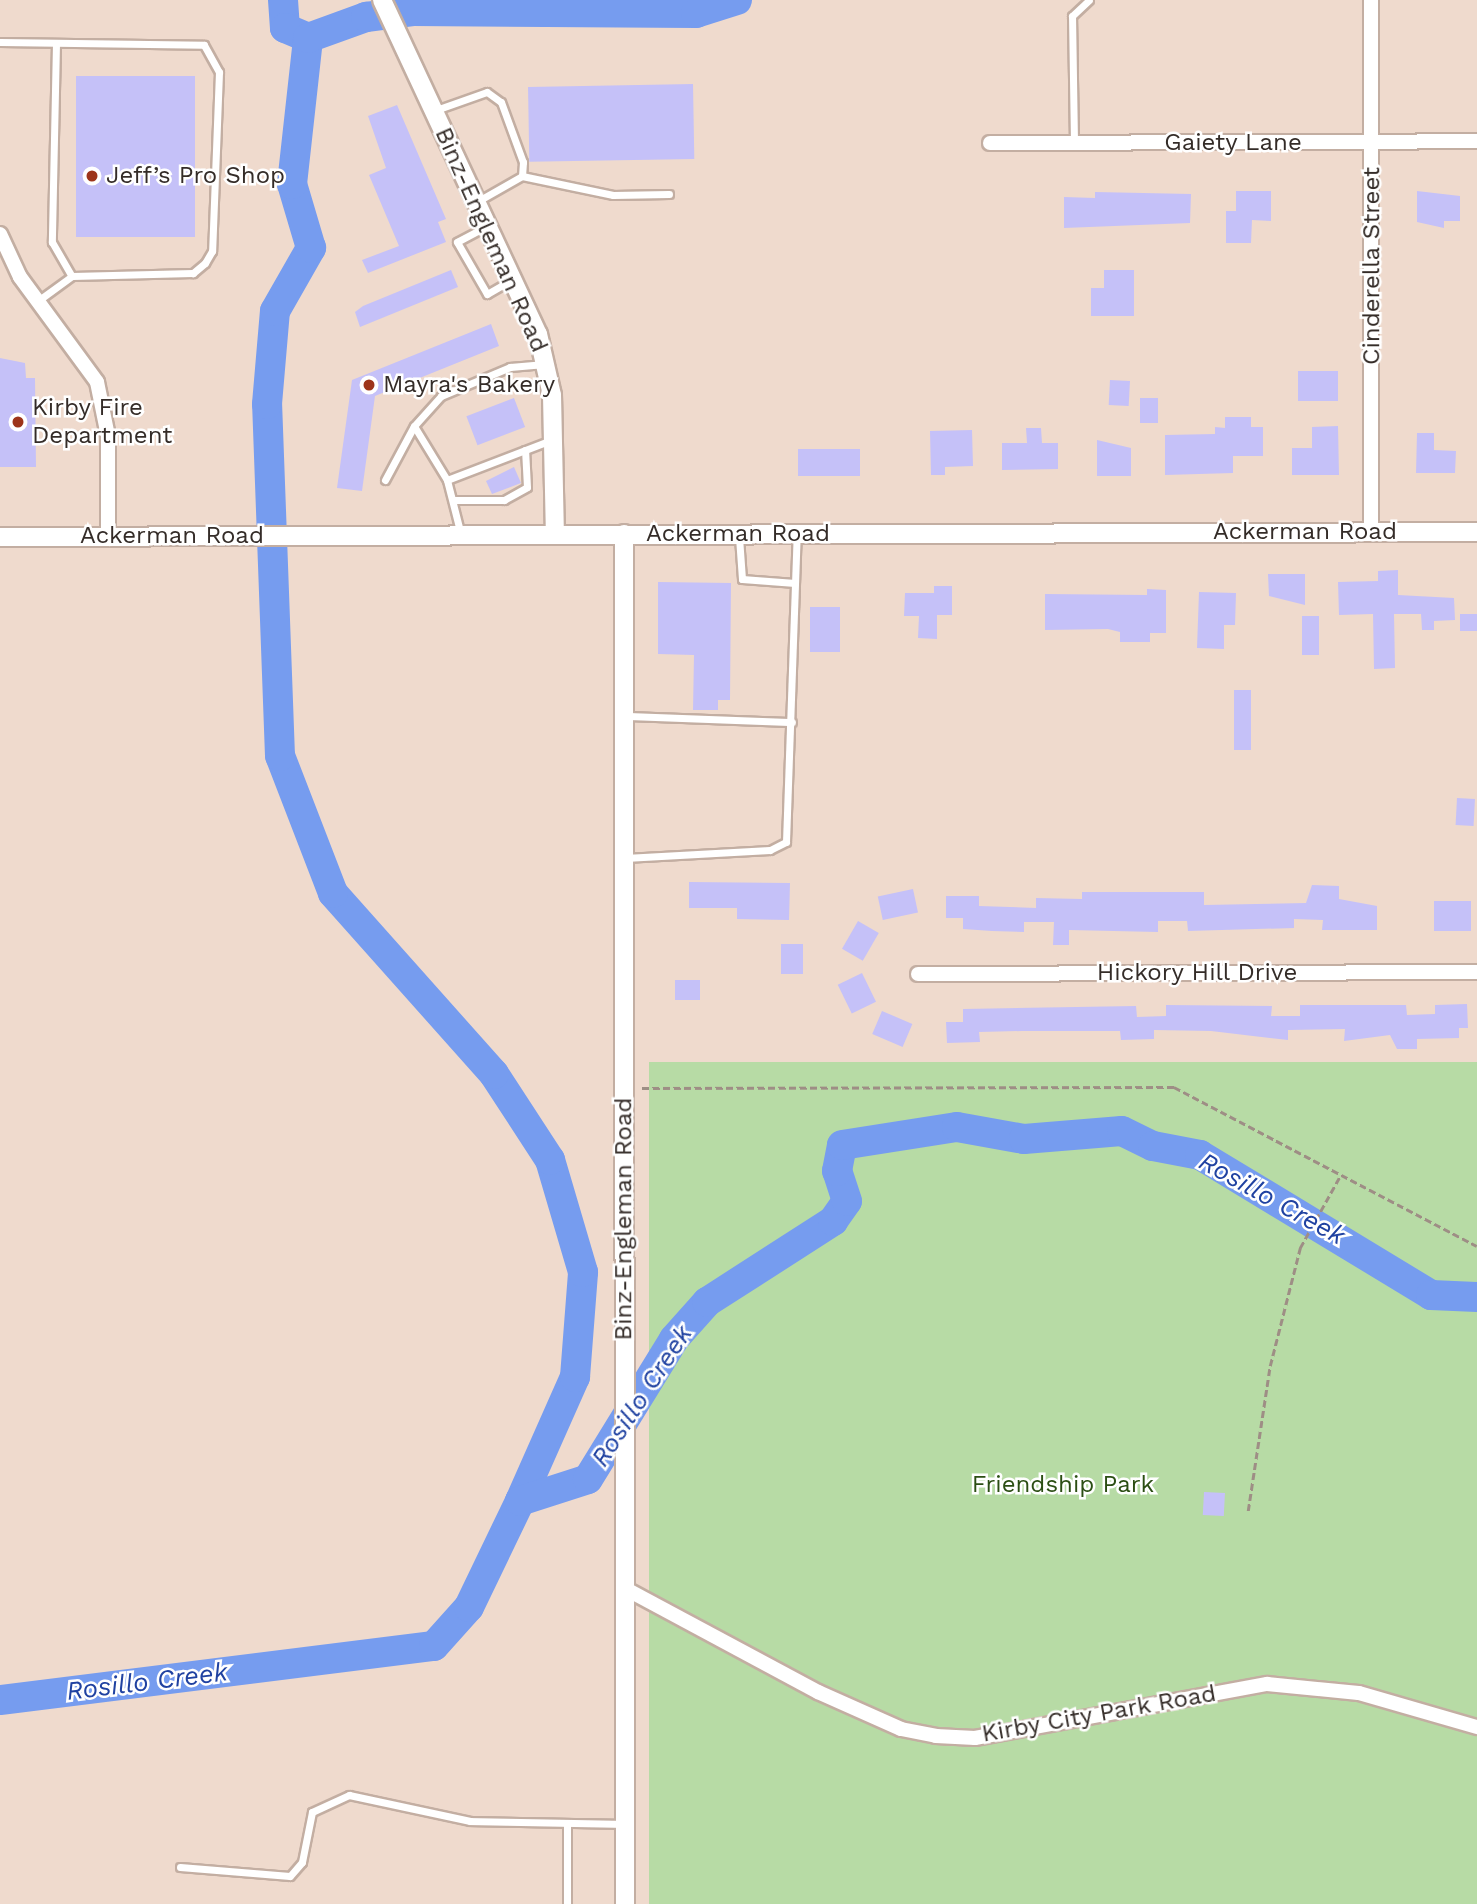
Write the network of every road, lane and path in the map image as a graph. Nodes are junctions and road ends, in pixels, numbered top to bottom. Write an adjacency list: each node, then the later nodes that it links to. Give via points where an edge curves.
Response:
1 (382, 0): 6 (street, Binz-Engleman Road)
2 (1089, 0): 10 (lane, via 1072,16)
3 (1371, 0): 8 (street, Cinderella Street)
4 (0, 42): 5 (lane)
5 (56, 43): 16 (lane, via 52,243); 16 (lane, via 204,45 219,72 212,251 205,263 193,274)
6 (433, 111): 11 (lane, via 480,92 494,94 523,162); 13 (street, Binz-Engleman Road)
7 (1477, 141): 8 (street, Gaiety Lane)
8 (1373, 142): 10 (street, Gaiety Lane); 27 (street, Cinderella Street)
9 (990, 143): 10 (street, Gaiety Lane)
10 (1074, 143)
11 (522, 176): 12 (lane, via 613,195); 13 (lane)
12 (669, 194)
13 (476, 201): 14 (street, Binz-Engleman Road)
14 (488, 226): 17 (street, Binz-Engleman Road); 17 (lane, via 457,243 487,293)
15 (0, 234): 18 (street)
16 (72, 276): 18 (lane)
17 (514, 279): 19 (street, Binz-Engleman Road)
18 (39, 300): 33 (street, via 81,356 104,406)
19 (547, 364): 20 (lane, via 510,367 441,396); 21 (street, Binz-Engleman Road)
20 (414, 426): 23 (lane); 24 (lane)
21 (555, 438): 22 (lane); 28 (street, Binz-Engleman Road)
22 (525, 450): 24 (lane); 25 (lane, via 527,487 504,500)
23 (385, 480)
24 (447, 480): 25 (lane)
25 (455, 500): 32 (lane)
26 (1477, 531): 27 (street, Ackerman Road)
27 (1371, 532): 31 (street, Ackerman Road)
28 (555, 534): 29 (street, Ackerman Road); 32 (street, Ackerman Road)
29 (624, 534): 30 (street, Ackerman Road); 36 (street, Binz-Engleman Road)
30 (738, 534): 31 (street, Ackerman Road); 35 (lane, via 741,579)
31 (797, 534): 35 (lane)
32 (461, 535): 33 (street, Ackerman Road)
33 (108, 536): 34 (street, Ackerman Road)
34 (0, 537)
35 (796, 583): 37 (lane)
36 (624, 716): 37 (lane); 38 (street, Binz-Engleman Road)
37 (792, 722): 38 (lane, via 786,842 770,849)
38 (624, 858): 41 (street, Binz-Engleman Road)
39 (1477, 972): 40 (street, Hickory Hill Drive)
40 (918, 974)
41 (624, 1088): 42 (path, via 1174,1087); 45 (street, Binz-Engleman Road)
42 (1340, 1176): 43 (path); 44 (path, via 1310,1230 1270,1366)
43 (1477, 1246)
44 (1248, 1511)
45 (624, 1588): 46 (street, Kirby City Park Road, via 818,1692 901,1729 936,1736 975,1738 1267,1684 1359,1693); 47 (street, Binz-Engleman Road)
46 (1477, 1727)
47 (625, 1824): 48 (lane); 51 (street, Binz-Engleman Road)
48 (566, 1826): 49 (lane, via 470,1821 349,1795 312,1812 302,1862 290,1876); 50 (lane)
49 (180, 1867)
50 (567, 1904)
51 (625, 1904)

